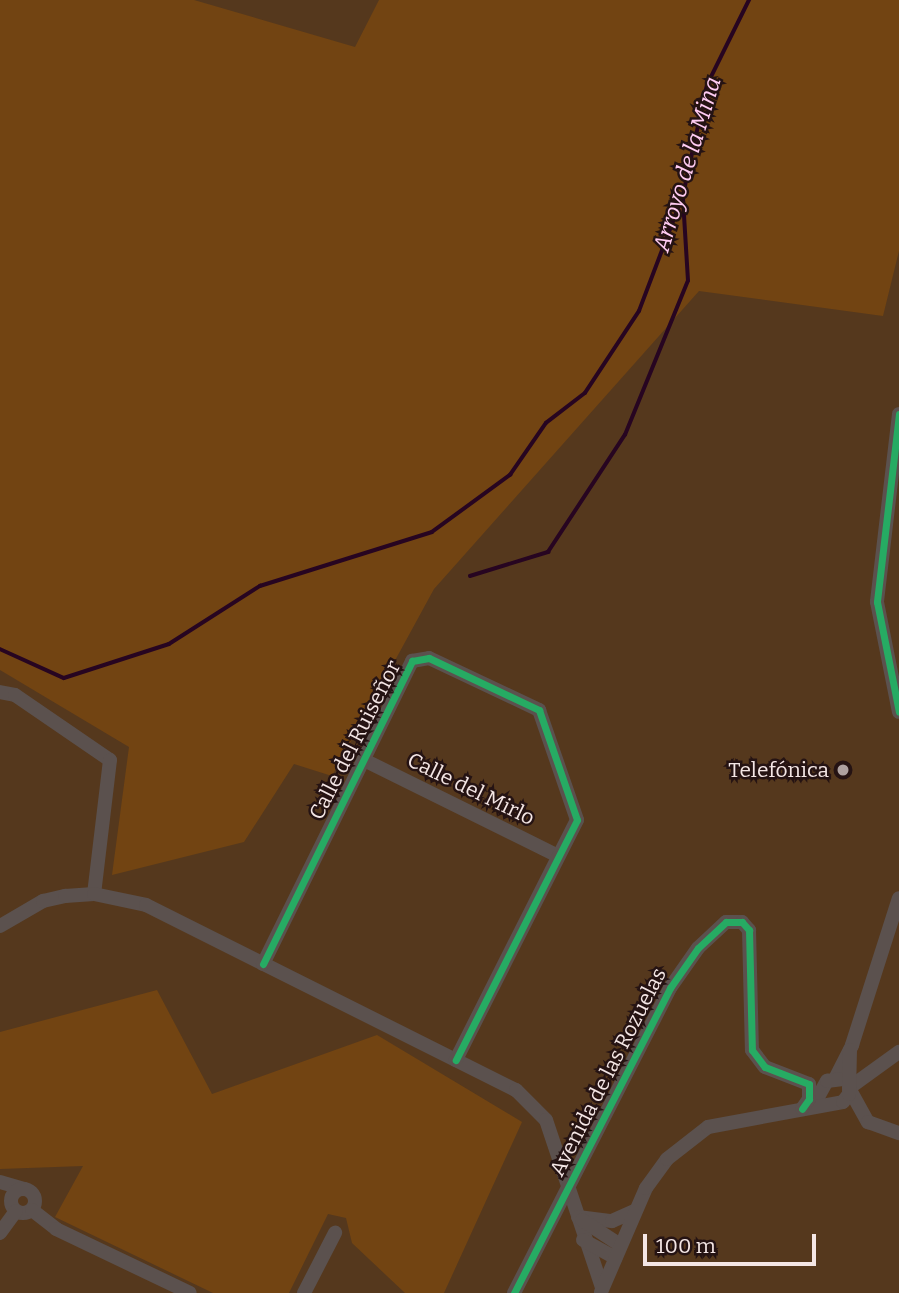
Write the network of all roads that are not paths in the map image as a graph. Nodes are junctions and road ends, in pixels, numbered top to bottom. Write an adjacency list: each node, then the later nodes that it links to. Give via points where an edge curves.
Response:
1 (899, 414): 2 (street)
2 (893, 498): 4 (street, via 877,602)
3 (0, 692): 7 (street, via 15,695 110,760)
4 (899, 712)
5 (365, 760): 6 (street, Calle del Mirlo); 6 (street, Calle del Ruiseñor, via 412,661 429,658 539,710 577,820); 10 (street, Calle del Ruiseñor)
6 (558, 856): 12 (street, Calle del Ruiseñor)
7 (94, 894): 9 (street, via 43,901); 10 (street, via 146,905)
8 (899, 898): 14 (street, via 850,1050)
9 (0, 926)
10 (262, 964): 12 (street)
11 (899, 1052): 14 (street)
12 (456, 1060): 19 (street, via 534,1104 546,1120)
13 (818, 1089): 14 (street, via 827,1081); 15 (street); 19 (street, Avenida de las Rozuelas, via 757,1060 752,1050 748,930 742,922 726,922 682,967)
14 (843, 1091): 15 (street); 16 (street, via 880,1129)
15 (808, 1108): 23 (street, via 708,1127 667,1159)
16 (899, 1133)
17 (0, 1182): 18 (street)
18 (24, 1189): 21 (street, via 16,1192); 22 (street, via 35,1197)
19 (567, 1189): 24 (street); 32 (street, Avenida de las Rozuelas)
20 (0, 1192): 21 (street)
21 (14, 1207): 22 (street); 25 (street)
22 (32, 1210): 30 (street, via 56,1229)
23 (634, 1211): 24 (street, via 612,1221); 28 (street)
24 (578, 1217): 27 (street); 28 (street)
25 (0, 1233)
26 (335, 1233): 31 (street)
27 (583, 1240): 28 (street); 29 (street)
28 (618, 1251): 29 (street)
29 (601, 1290)
30 (190, 1293)
31 (304, 1293)
32 (514, 1293)

